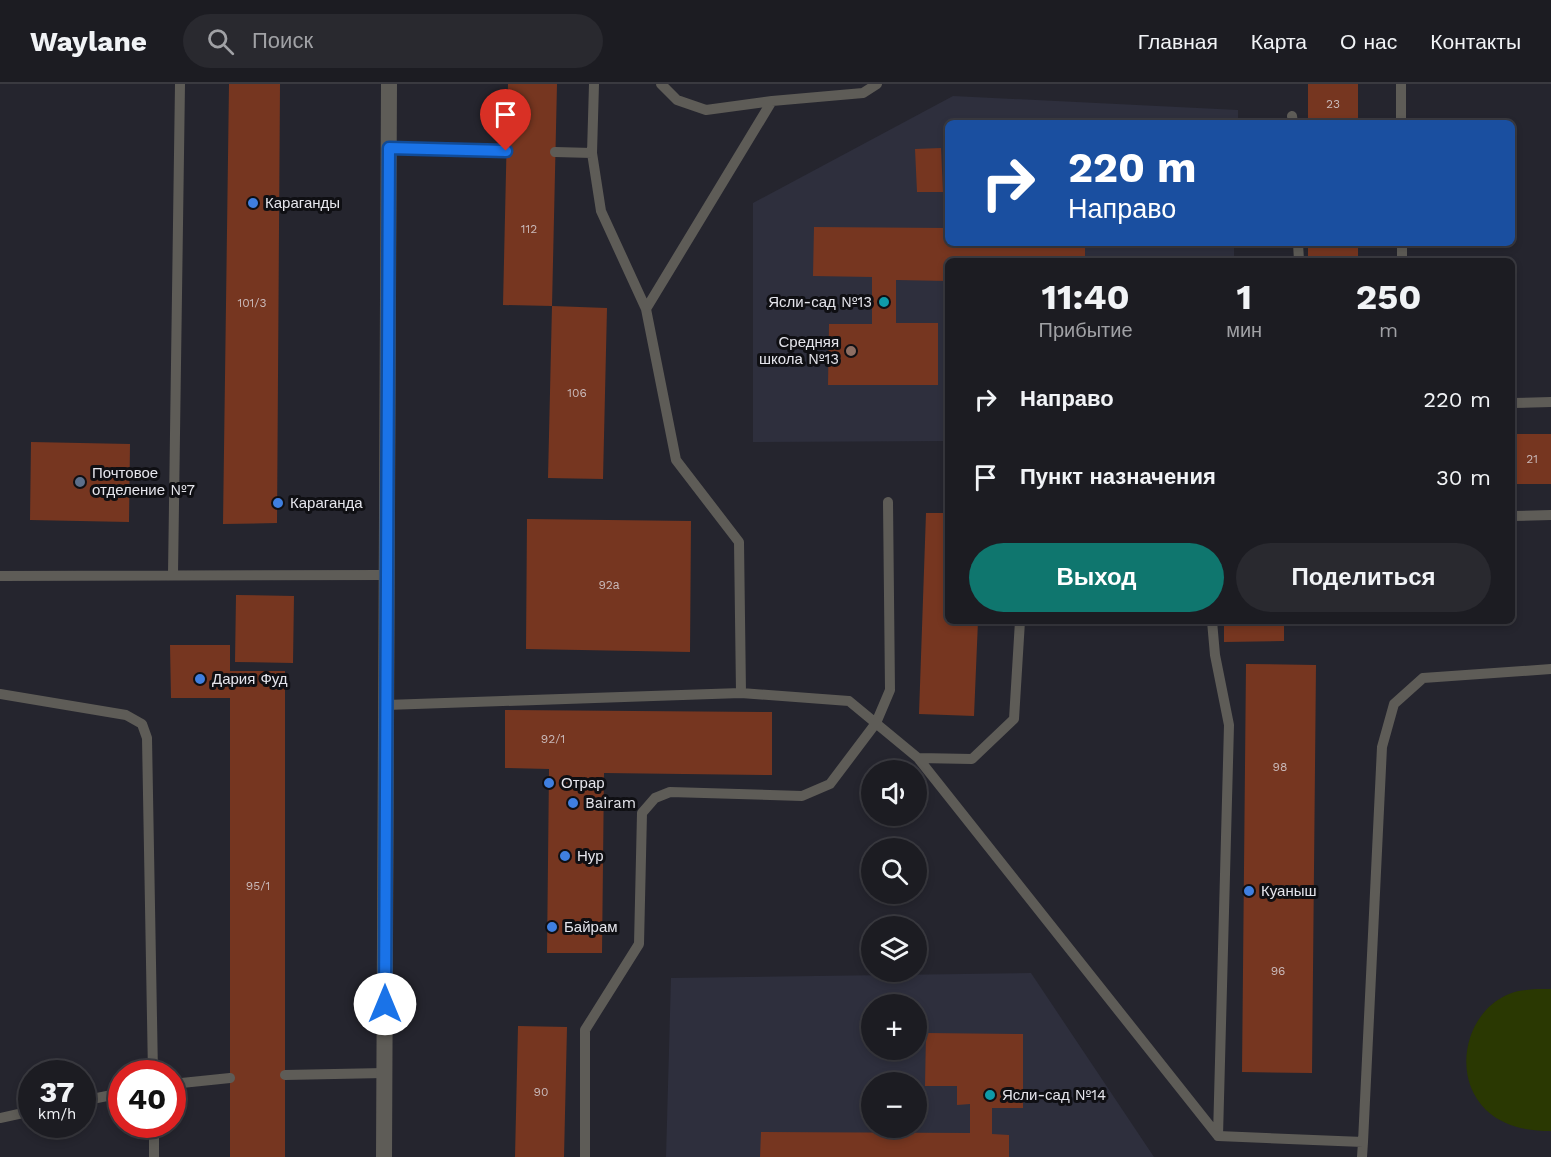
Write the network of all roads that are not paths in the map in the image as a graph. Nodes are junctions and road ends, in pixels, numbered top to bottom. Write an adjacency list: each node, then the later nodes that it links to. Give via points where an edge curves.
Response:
1 (180, 84): 19 (lane)
2 (389, 84): 9 (street)
3 (594, 84): 12 (lane)
4 (661, 84): 7 (lane, via 677,100 706,110)
5 (876, 84): 7 (lane, via 863,93)
6 (1401, 84): 8 (lane)
7 (772, 101): 13 (lane)
8 (1401, 120)
9 (389, 148): 10 (lane); 20 (street)
10 (506, 151)
11 (555, 152): 12 (lane)
12 (592, 153): 13 (lane, via 601,212)
13 (646, 309): 25 (lane, via 676,460 739,542)
14 (1551, 402): 15 (lane)
15 (1515, 403)
16 (888, 502): 28 (lane, via 890,690)
17 (1551, 515): 18 (lane)
18 (1515, 516)
19 (173, 574): 20 (lane); 21 (lane)
20 (387, 575): 27 (street)
21 (0, 576)
22 (1020, 624): 29 (lane, via 1014,719 972,759)
23 (1212, 624): 37 (lane, via 1229,725)
24 (1551, 669): 39 (lane, via 1423,678 1394,704 1383,747)
25 (741, 693): 27 (lane); 28 (lane, via 849,701)
26 (0, 694): 30 (lane, via 126,715 142,724 147,738)
27 (386, 705): 31 (street)
28 (876, 723): 29 (lane); 42 (lane, via 830,784 802,796 670,792 655,798 642,813 639,944 585,1030)
29 (918, 758): 37 (lane)
30 (153, 1060)
31 (384, 1073): 32 (lane); 41 (street)
32 (285, 1075)
33 (230, 1078): 34 (lane)
34 (186, 1083)
35 (18, 1115): 36 (lane)
36 (0, 1118)
37 (1218, 1136): 39 (lane)
38 (154, 1138): 40 (lane)
39 (1363, 1142): 43 (lane)
40 (154, 1157)
41 (384, 1157)
42 (585, 1157)
43 (1362, 1157)

